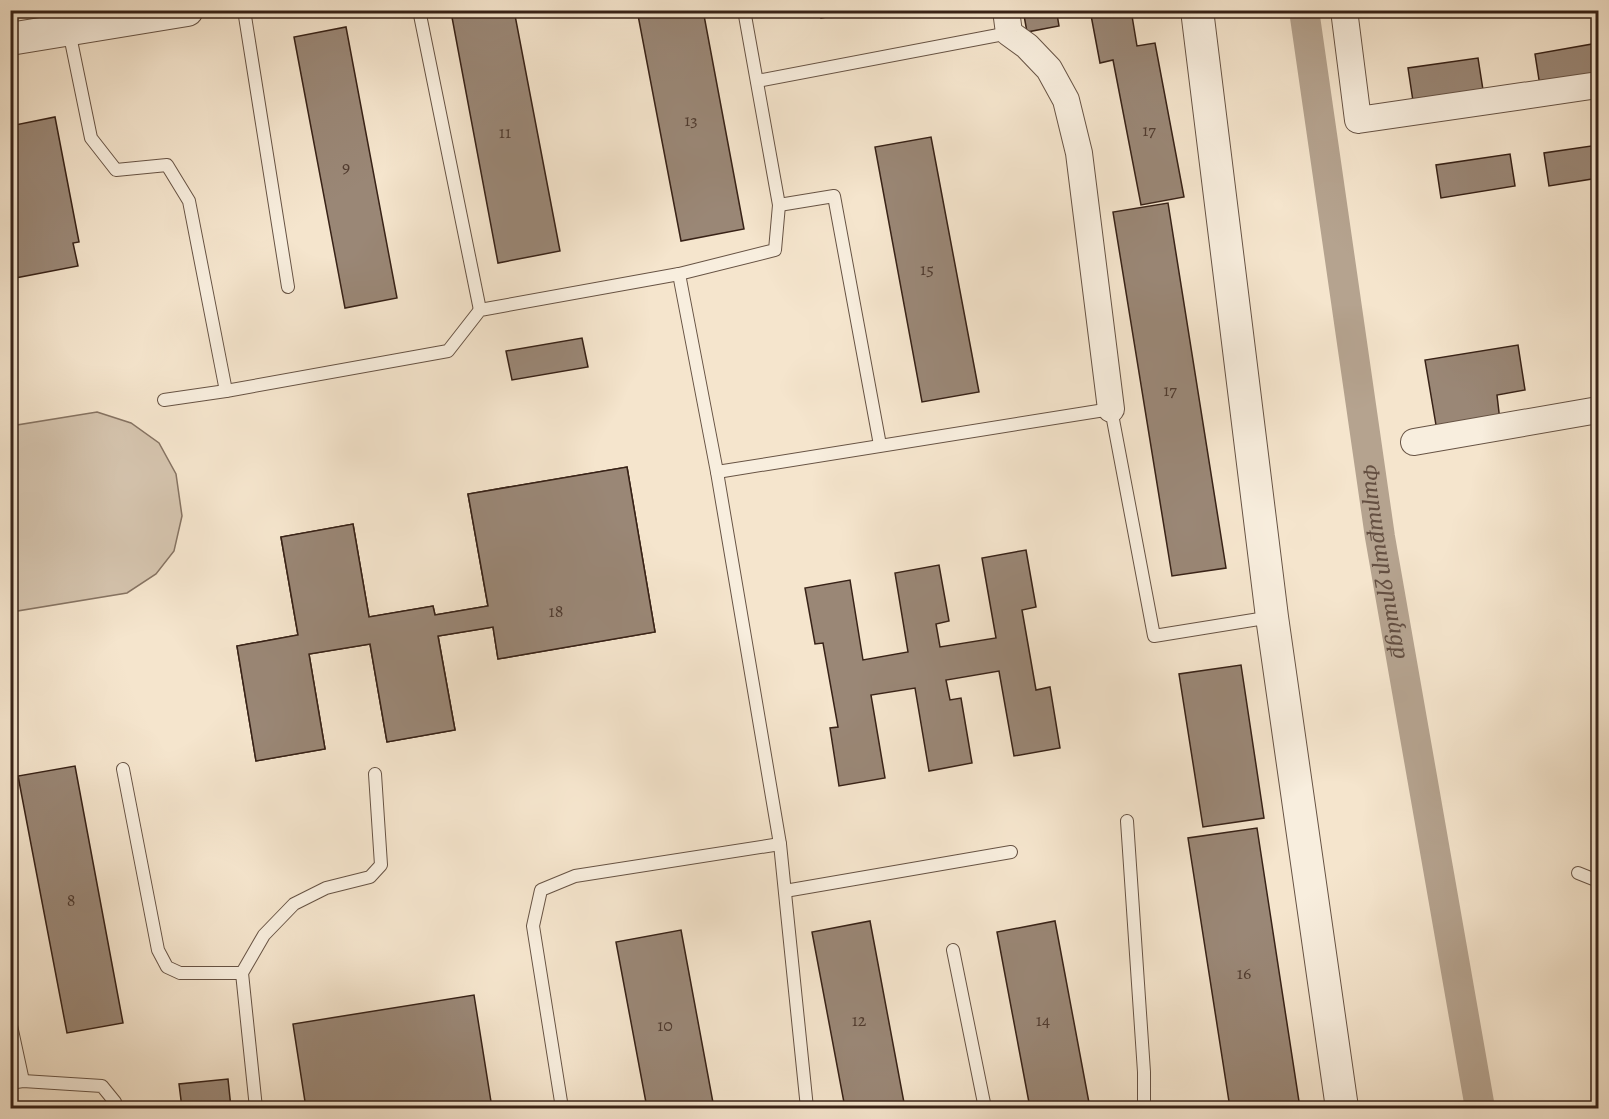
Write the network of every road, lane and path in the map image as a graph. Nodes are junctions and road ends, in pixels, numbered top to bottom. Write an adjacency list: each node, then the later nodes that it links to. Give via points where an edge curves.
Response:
1 (187, 10): 8 (street)
2 (244, 10): 14 (lane)
3 (419, 10): 15 (lane)
4 (744, 10): 10 (lane)
5 (1197, 10): 23 (street)
6 (1344, 10): 11 (street, via 1358,120)
7 (1008, 22): 10 (lane); 18 (street, via 1049,69 1066,100 1079,153)
8 (69, 30): 9 (street); 16 (lane, via 91,138 116,170 167,165 189,201)
9 (10, 39)
10 (757, 81): 12 (lane)
11 (1599, 85)
12 (779, 206): 13 (lane, via 775,250); 21 (lane, via 834,196)
13 (679, 274): 15 (lane); 22 (lane)
14 (288, 287)
15 (480, 310): 16 (lane, via 448,351)
16 (226, 391): 17 (lane)
17 (164, 400)
18 (1111, 409): 21 (lane); 23 (lane, via 1154,636)
19 (1599, 410): 20 (street)
20 (1414, 442)
21 (880, 445): 22 (lane)
22 (717, 472): 27 (lane)
23 (1272, 617): 42 (street)
24 (123, 769): 33 (lane, via 158,950 166,968 180,973)
25 (375, 774): 33 (lane, via 381,866 370,878 326,888 294,904 264,935)
26 (1127, 821): 41 (lane)
27 (780, 844): 31 (lane); 38 (lane, via 575,876 541,890 533,926)
28 (1011, 852): 31 (lane)
29 (1578, 873): 30 (lane)
30 (1599, 880)
31 (784, 891): 39 (lane)
32 (953, 950): 40 (lane)
33 (242, 973): 37 (lane)
34 (10, 1021): 35 (lane)
35 (17, 1082): 36 (lane, via 102,1086 115,1102)
36 (115, 1108)
37 (256, 1108)
38 (562, 1108)
39 (807, 1108)
40 (985, 1108)
41 (1144, 1108)
42 (1342, 1108)

